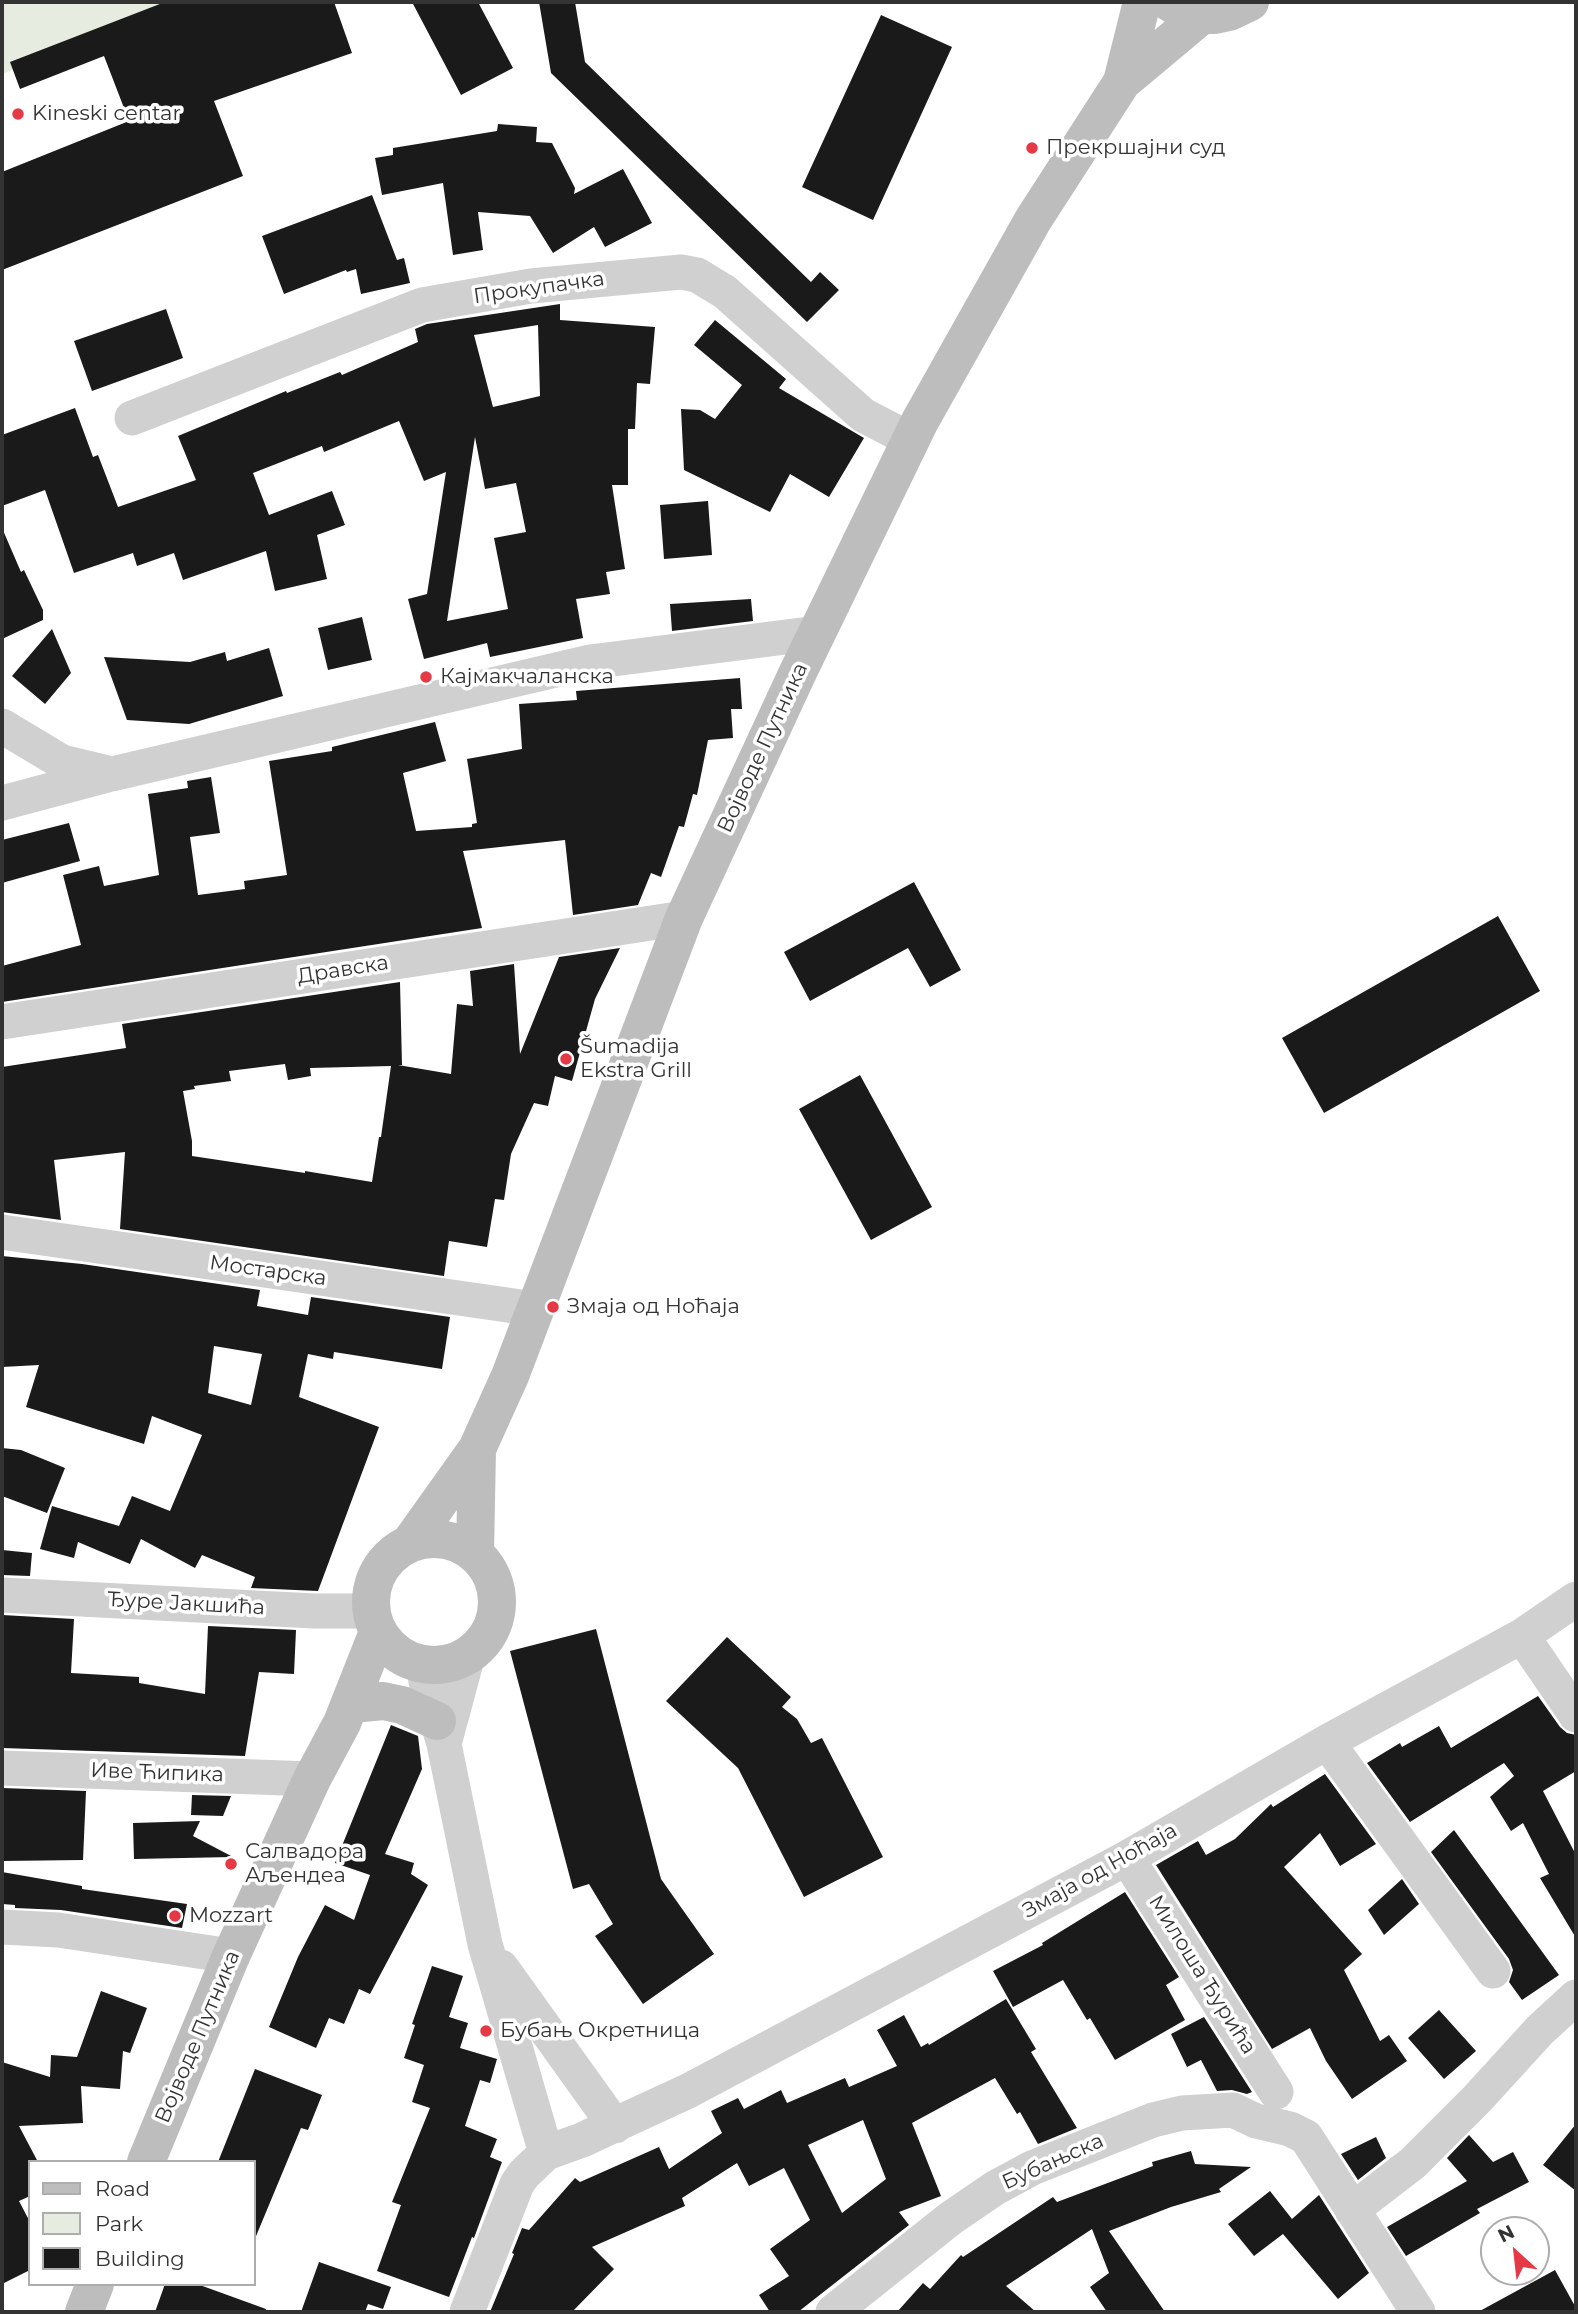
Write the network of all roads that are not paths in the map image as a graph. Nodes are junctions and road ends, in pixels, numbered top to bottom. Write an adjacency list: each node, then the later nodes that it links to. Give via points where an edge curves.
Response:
1 (1142, 2): 4 (street, Војводе Путника)
2 (1250, 2): 3 (street, Војводе Путника, via 1229,12)
3 (1186, 8): 4 (street, Војводе Путника)
4 (1122, 82): 6 (street, Војводе Путника, via 1033,220)
5 (132, 418): 6 (street, Прокупачка, via 422,305 531,286 681,272 725,292 863,415)
6 (911, 440): 7 (street, Војводе Путника)
7 (817, 632): 9 (street, via 590,662); 11 (street, Војводе Путника)
8 (2, 726): 9 (street, via 62,762)
9 (113, 774): 10 (street)
10 (2, 803)
11 (684, 918): 12 (street, Дравска); 14 (street, Војводе Путника)
12 (2, 1022)
13 (2, 1232): 14 (street, Мостарска)
14 (535, 1308): 15 (street, Војводе Путника)
15 (477, 1449): 16 (street, Војводе Путника); 17 (street, Војводе Путника)
16 (410, 1543): 17 (street, via 432,1539 455,1542); 20 (street, Војводе Путника, via 392,1554 379,1570 371,1590)
17 (475, 1554): 22 (street, via 496,1586 497,1606 488,1634)
18 (2, 1595): 20 (street, Ђуре Јакшића, via 315,1611)
19 (1576, 1600): 21 (street, Змаја од Ноћаја)
20 (374, 1621): 23 (street, via 385,1643); 24 (street, Војводе Путника)
21 (1522, 1636): 25 (street); 27 (street, Змаја од Ноћаја)
22 (468, 1655): 23 (street, via 442,1665); 26 (street)
23 (415, 1662): 24 (street, Војводе Путника); 26 (street, via 426,1682)
24 (352, 1713): 26 (street, via 383,1701 402,1705); 29 (street, Војводе Путника)
25 (1576, 1715)
26 (440, 1733): 32 (street)
27 (1327, 1742): 30 (street, Змаја од Ноћаја); 34 (street)
28 (2, 1768): 29 (street, Иве Ћипика)
29 (312, 1779): 33 (street, Војводе Путника)
30 (1127, 1858): 36 (street, Милоша Ђурића); 37 (street, Змаја од Ноћаја)
31 (2, 1927): 33 (street, via 58,1930)
32 (485, 1944): 37 (street); 38 (street)
33 (230, 1956): 39 (street, Војводе Путника)
34 (1493, 1971)
35 (1576, 1997): 40 (street, via 1441,2137)
36 (1276, 2092)
37 (615, 2126): 38 (street, Змаја од Ноћаја)
38 (546, 2153): 43 (street, via 513,2192)
39 (147, 2160)
40 (1352, 2210): 44 (street, Бубањска, via 1306,2137 1233,2110 1181,2113 1071,2151 995,2188); 45 (street)
41 (94, 2286): 42 (street)
42 (84, 2312)
43 (467, 2312)
44 (833, 2312)
45 (1418, 2312)

